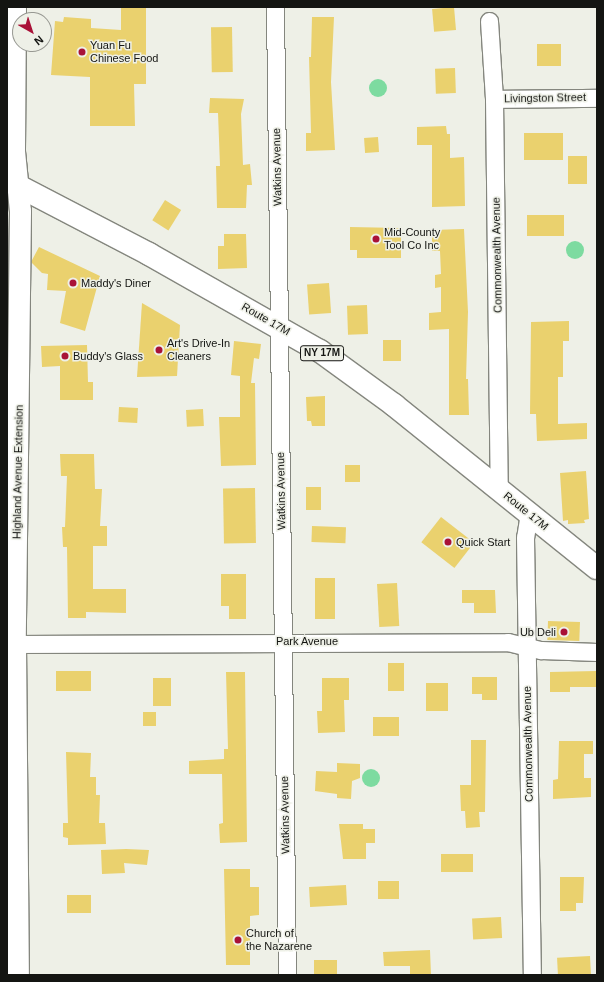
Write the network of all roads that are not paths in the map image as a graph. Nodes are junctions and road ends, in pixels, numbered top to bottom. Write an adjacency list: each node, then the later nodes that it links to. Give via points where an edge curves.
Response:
1 (15, 7): 6 (street, Highland Avenue Extension)
2 (276, 7): 7 (street, Watkins Avenue)
3 (488, 21): 5 (street, Commonwealth Avenue)
4 (597, 98): 5 (street, Livingston Street)
5 (494, 99): 8 (street, Commonwealth Avenue)
6 (12, 182): 7 (main road, Route 17M / NY 17M); 13 (street, Highland Avenue Extension, via 20,211)
7 (279, 326): 8 (main road, Route 17M / NY 17M, via 370,387); 12 (street, Watkins Avenue)
8 (499, 490): 9 (main road, Route 17M / NY 17M)
9 (529, 513): 10 (main road, Route 17M / NY 17M); 14 (street, Commonwealth Avenue, via 525,537)
10 (597, 568)
11 (7, 617): 13 (street)
12 (283, 641): 13 (street, Park Avenue); 14 (street, Park Avenue, via 508,642); 17 (street, Watkins Avenue)
13 (15, 644): 16 (street, Highland Avenue Extension)
14 (527, 647): 15 (street, Park Avenue); 18 (street, Commonwealth Avenue)
15 (597, 652)
16 (18, 975)
17 (287, 975)
18 (532, 975)

